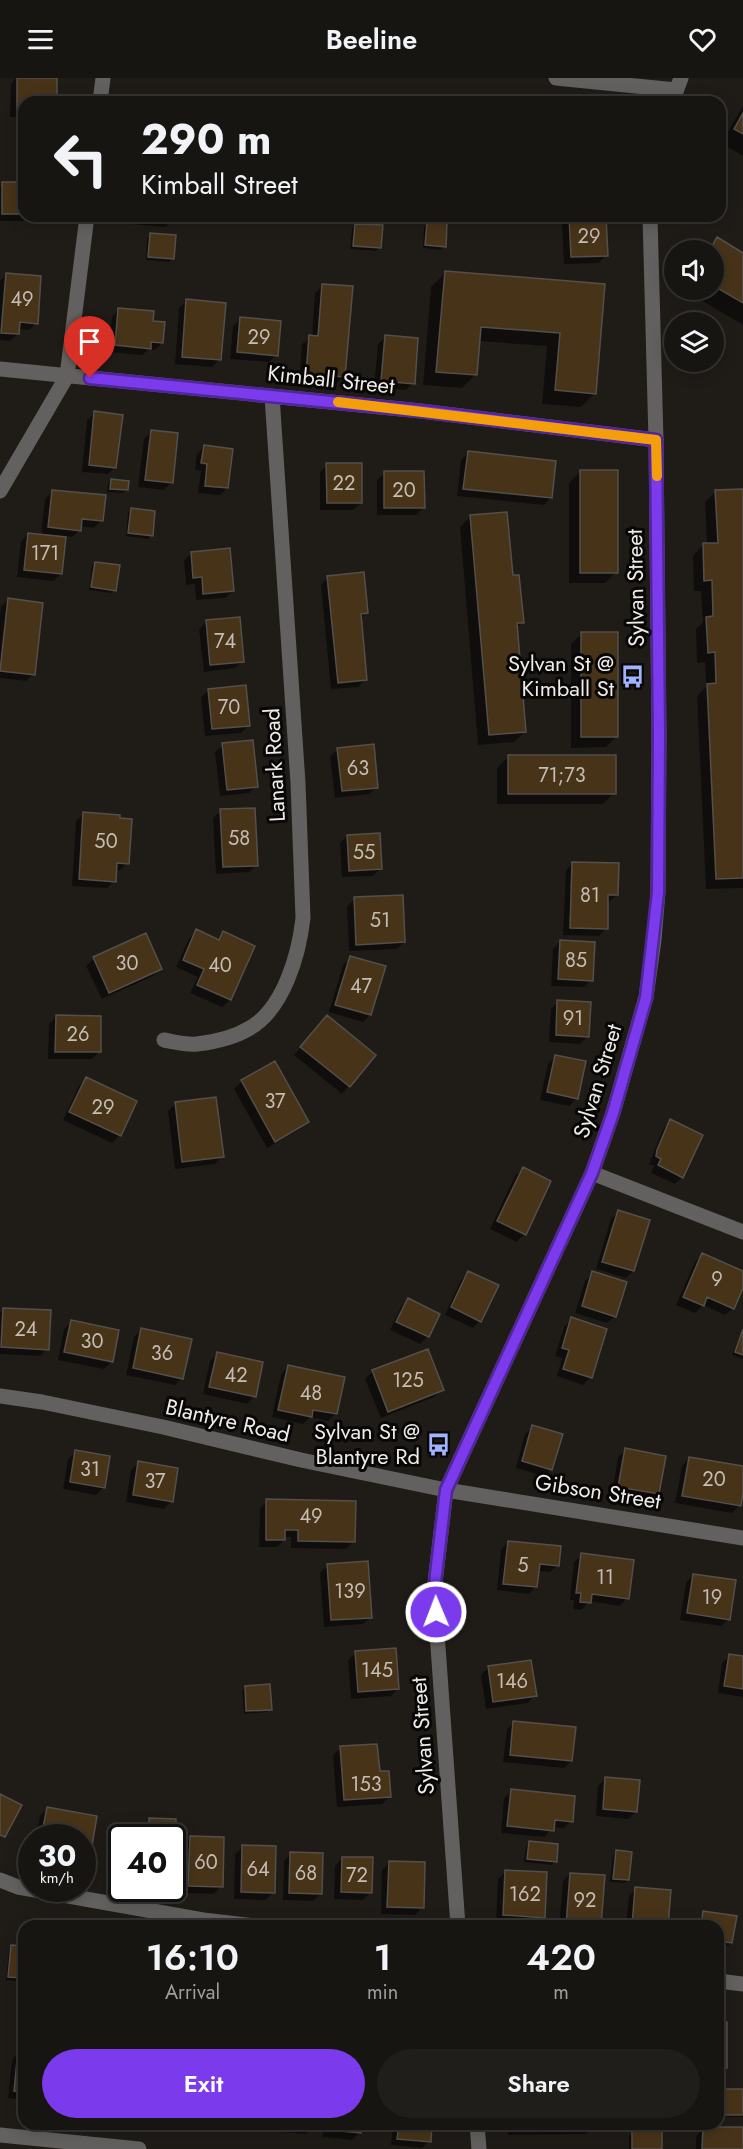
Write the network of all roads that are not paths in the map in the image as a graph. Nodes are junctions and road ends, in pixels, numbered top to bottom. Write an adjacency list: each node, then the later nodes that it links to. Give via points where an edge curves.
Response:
1 (103, 78): 4 (street)
2 (556, 78): 3 (street)
3 (676, 90)
4 (101, 96)
5 (86, 222): 8 (street)
6 (650, 222): 10 (street, Sylvan Street)
7 (0, 369): 8 (street, Kimball Street)
8 (67, 376): 9 (street, Kimball Street); 11 (street)
9 (272, 396): 10 (street, Kimball Street); 12 (street, Lanark Road, via 298,783 301,939 284,988 268,1013 251,1028 222,1040 195,1044)
10 (656, 440): 13 (street, Sylvan Street, via 659,734 654,940 646,998)
11 (0, 491)
12 (164, 1040)
13 (592, 1173): 14 (street); 16 (street, Sylvan Street)
14 (743, 1232)
15 (0, 1396): 16 (street, Blantyre Road, via 163,1427)
16 (446, 1490): 17 (street, Gibson Street); 20 (street, Sylvan Street, via 434,1591)
17 (743, 1538)
18 (0, 1880): 19 (street, via 29,1889)
19 (203, 1920)
20 (458, 1920)
21 (724, 1982): 22 (street)
22 (743, 1984)
23 (477, 2130): 26 (street)
24 (0, 2135): 25 (street)
25 (139, 2149)
26 (479, 2149)

